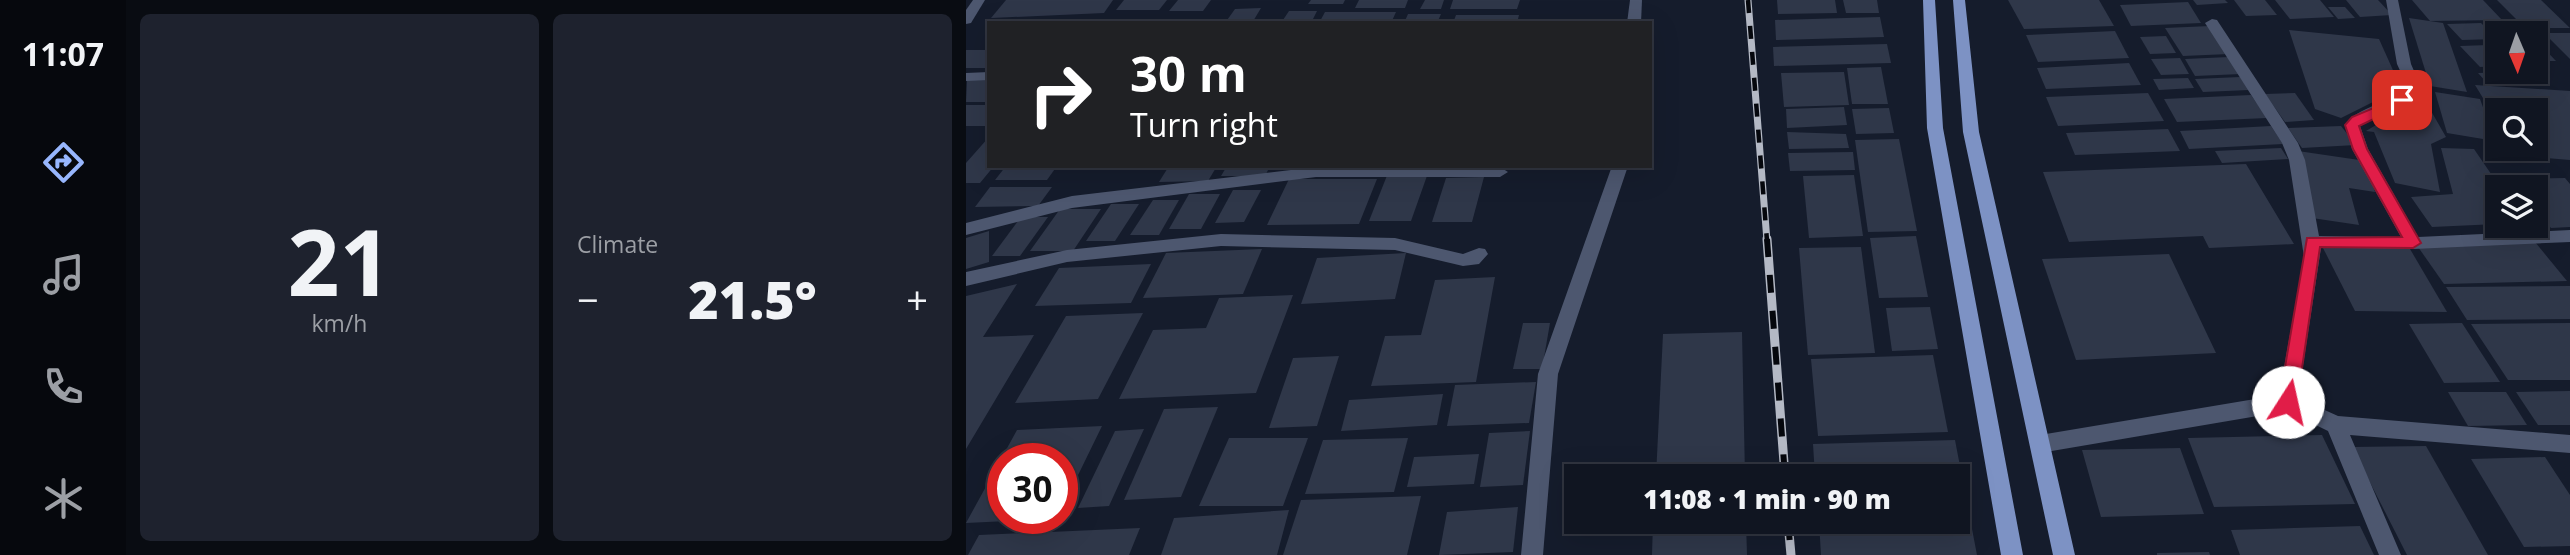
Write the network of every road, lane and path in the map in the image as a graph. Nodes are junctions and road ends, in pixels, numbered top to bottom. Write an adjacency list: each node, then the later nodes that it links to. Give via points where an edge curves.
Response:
1 (979, 0): 6 (street)
2 (1636, 0): 7 (street)
3 (1928, 0): 24 (main road, via 1934,128)
4 (1959, 0): 21 (main road, via 1971,132)
5 (2392, 0): 16 (street, via 2404,64 2414,87 2402,100 2352,125 2360,149)
6 (966, 20)
7 (1634, 21)
8 (2212, 23): 15 (street, via 2290,143)
9 (987, 76): 10 (street)
10 (966, 77)
11 (1619, 168): 23 (street, via 1548,374)
12 (1500, 172): 13 (street, via 1316,172 1072,202)
13 (966, 229)
14 (2570, 236): 16 (street)
15 (2312, 242): 16 (street); 19 (street)
16 (2413, 243)
17 (1479, 254): 18 (street, via 1463,260 1395,244 1221,240 1067,256)
18 (966, 279)
19 (2288, 402): 20 (street); 21 (street)
20 (2336, 425): 22 (street); 26 (street)
21 (2040, 444): 25 (main road)
22 (2570, 444)
23 (1532, 555)
24 (2012, 555)
25 (2064, 555)
26 (2390, 555)

